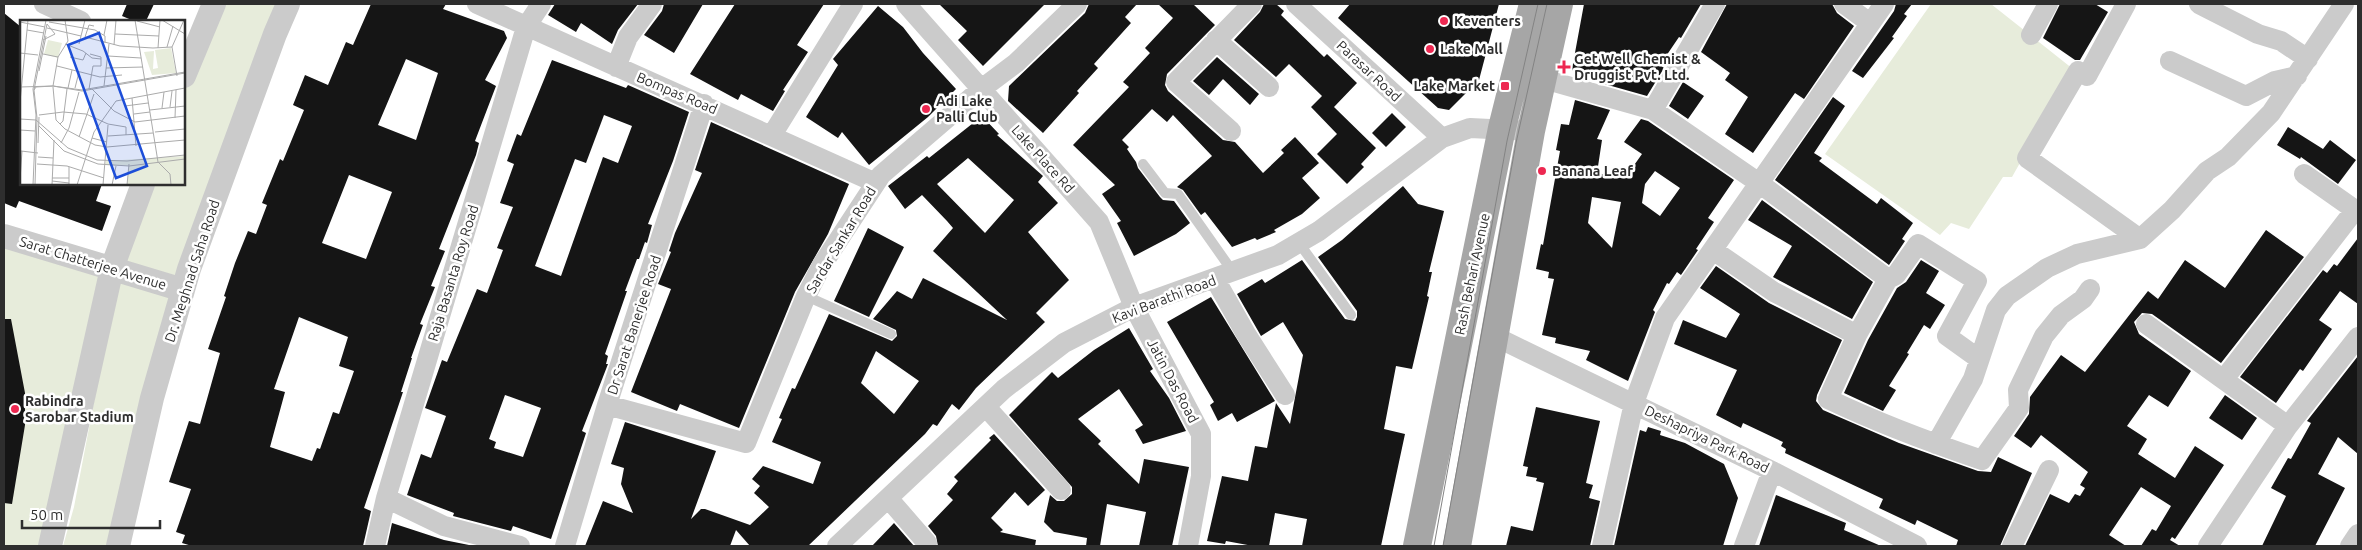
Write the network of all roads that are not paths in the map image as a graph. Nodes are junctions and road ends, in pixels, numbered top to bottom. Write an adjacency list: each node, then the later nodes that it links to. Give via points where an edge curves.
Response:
1 (44, 4): 21 (street)
2 (214, 4): 29 (street)
3 (288, 4): 56 (street, Dr. Meghnad Saha Road)
4 (477, 4): 23 (street, Bompas Road)
5 (541, 4): 23 (street, Raja Basanta Roy Road)
6 (652, 4): 28 (street, via 628,37)
7 (853, 4): 40 (street)
8 (906, 4): 34 (street, Lake Place Rd)
9 (1077, 4): 34 (street, Sardar Sankar Road, via 1016,63)
10 (1252, 4): 25 (street)
11 (1296, 4): 41 (street, Parasar Road)
12 (1533, 4): 30 (main road, Rash Behari Avenue)
13 (1558, 4): 32 (main road)
14 (1715, 4): 36 (street)
15 (1844, 4): 22 (street)
16 (1884, 4): 22 (street)
17 (2048, 4): 24 (street)
18 (2126, 4): 49 (street, via 2087,76 2078,71 2027,158)
19 (2199, 4): 26 (street, via 2281,42)
20 (2344, 4): 26 (street)
21 (79, 20)
22 (1870, 23): 45 (street)
23 (526, 27): 28 (street, Bompas Road); 76 (street, Raja Basanta Roy Road)
24 (2031, 35)
25 (1216, 40): 33 (street); 38 (street, via 1176,82)
26 (2308, 59): 31 (street)
27 (2170, 61): 31 (street, via 2246,96 2276,81)
28 (616, 67): 35 (street, Bompas Road)
29 (185, 71)
30 (1514, 71): 32 (street); 37 (main road, Rash Behari Avenue)
31 (2296, 76): 49 (street, via 2271,113 2228,157 2207,171)
32 (1543, 79): 36 (street); 39 (main road)
33 (1268, 87)
34 (980, 90): 44 (street, Sardar Sankar Road, via 881,175); 58 (street, Lake Place Rd, via 1098,222)
35 (704, 104): 40 (street, Bompas Road); 69 (street, Dr Sarat Banerjee Road)
36 (1653, 110): 45 (street)
37 (1502, 128): 39 (street, Kavi Barathi Road); 41 (street, Kavi Barathi Road, via 1470,128); 87 (main road, Rash Behari Avenue)
38 (1231, 131)
39 (1531, 131): 63 (main road)
40 (772, 135): 44 (street, Bompas Road)
41 (1442, 138): 50 (street, Kavi Barathi Road)
42 (1144, 164): 53 (lane, via 1165,193 1178,194)
43 (2304, 174): 47 (street)
44 (876, 183): 57 (street, Sardar Sankar Road, via 822,265)
45 (1759, 183): 51 (street); 54 (street)
46 (143, 185): 52 (street)
47 (2357, 211): 66 (street)
48 (4, 236): 52 (street, Sarat Chatterjee Avenue)
49 (2140, 239): 65 (street, via 2077,254 2047,268 2008,296 1996,310)
50 (1300, 242): 53 (street, Kavi Barathi Road, via 1278,256); 59 (lane)
51 (1713, 250): 62 (street, via 1774,292); 68 (street, via 1665,318)
52 (112, 268): 56 (street, Sarat Chatterjee Avenue); 80 (street)
53 (1224, 276): 58 (street, Kavi Barathi Road); 67 (street, via 1246,334)
54 (1888, 279): 62 (street); 65 (street, via 1896,275 1918,244 1977,282 1948,336)
55 (2090, 289): 72 (street, via 2083,299 2061,315 2044,336 2018,390 2019,408 1982,460)
56 (183, 290): 81 (street, Dr. Meghnad Saha Road, via 152,398)
57 (806, 296): 61 (lane); 69 (street, Sardar Sankar Road, via 746,443)
58 (1134, 307): 70 (street, Kavi Barathi Road, via 1064,343); 86 (street, Jatin Das Road, via 1201,434 1201,476)
59 (1351, 315)
60 (2146, 324): 66 (street)
61 (891, 334)
62 (1857, 335): 72 (street, via 1828,399)
63 (1494, 336): 68 (street, Deshapriya Park Road); 88 (main road)
64 (2358, 337): 71 (street)
65 (1979, 359): 72 (street, via 1972,379)
66 (2224, 379): 71 (street)
67 (1284, 395)
68 (1634, 403): 74 (street, Deshapriya Park Road); 89 (street)
69 (607, 405): 84 (street, Dr Sarat Banerjee Road)
70 (986, 407): 75 (street); 77 (street, Kavi Barathi Road)
71 (2288, 426): 93 (street)
72 (1936, 444)
73 (2049, 470): 92 (street)
74 (1772, 471): 90 (street); 91 (street, Deshapriya Park Road)
75 (1061, 490)
76 (386, 498): 82 (street, Raja Basanta Roy Road); 83 (street, via 444,526)
77 (888, 498): 79 (street); 85 (street, Kavi Barathi Road)
78 (2358, 534): 94 (street)
79 (927, 543)
80 (50, 546)
81 (118, 546)
82 (375, 546)
83 (520, 546)
84 (565, 546)
85 (837, 546)
86 (1188, 546)
87 (1416, 546)
88 (1457, 546)
89 (1602, 546)
90 (1744, 546)
91 (1917, 546)
92 (2012, 546)
93 (2208, 546)
94 (2350, 546)

